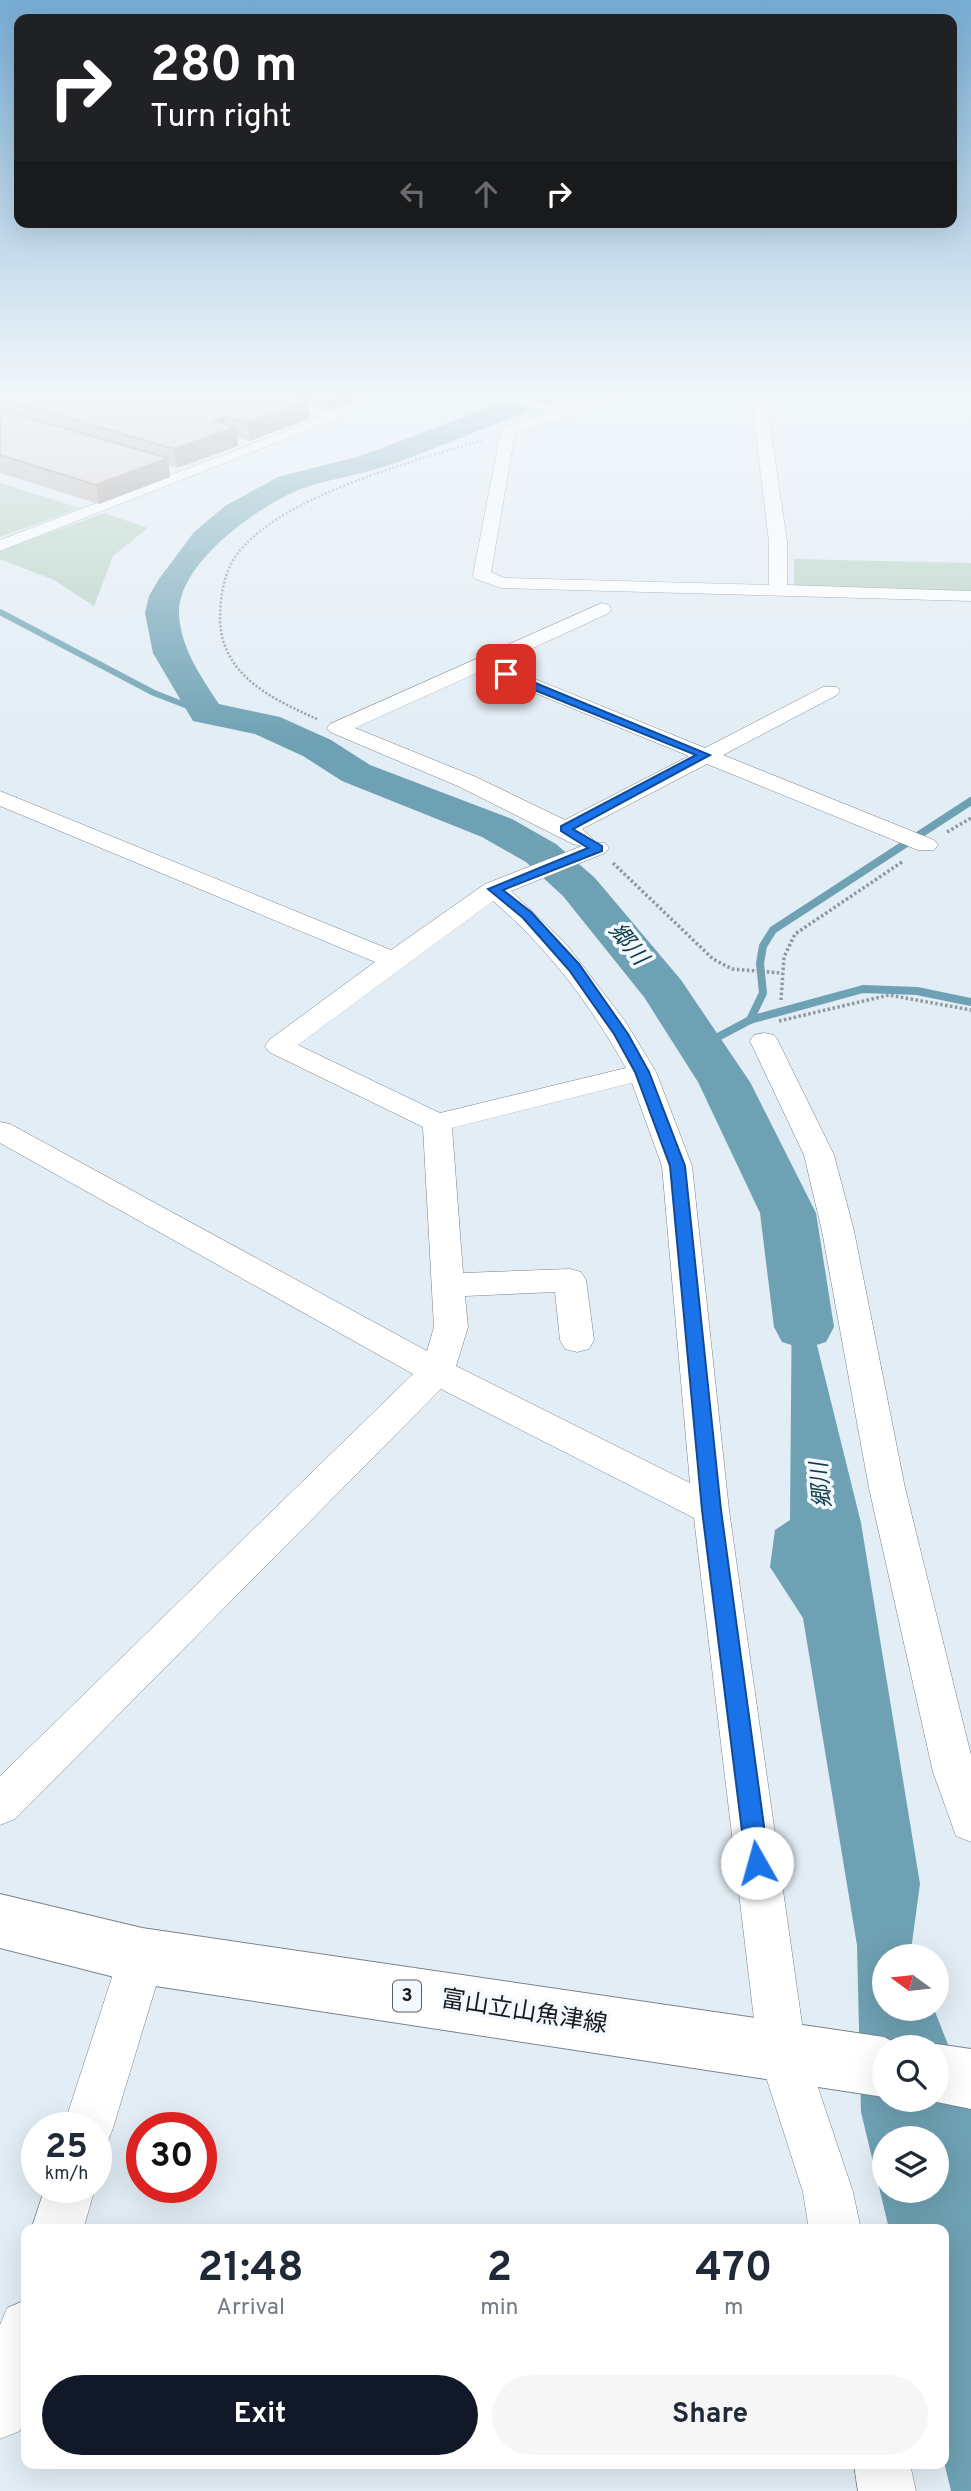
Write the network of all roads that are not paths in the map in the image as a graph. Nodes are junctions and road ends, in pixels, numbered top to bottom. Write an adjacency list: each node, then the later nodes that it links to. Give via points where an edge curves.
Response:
1 (92, 510): 4 (street)
2 (494, 510): 5 (street, via 482,575 501,583)
3 (774, 510): 5 (street)
4 (0, 546)
5 (778, 590): 6 (street)
6 (971, 596)
7 (602, 609): 8 (street)
8 (481, 664): 10 (street); 12 (street, via 337,728 468,782)
9 (830, 691): 10 (street)
10 (705, 755): 12 (street); 13 (street)
11 (0, 798): 15 (street)
12 (565, 829): 14 (street, via 597,848)
13 (926, 845)
14 (494, 889): 15 (street); 17 (street, via 527,915 574,967)
15 (393, 960): 18 (street, via 279,1046)
16 (764, 1041): 25 (street, via 819,1155 838,1230 887,1488 954,1772)
17 (642, 1072): 18 (street); 23 (street, via 677,1166)
18 (438, 1123): 20 (street)
19 (0, 1131): 22 (street)
20 (448, 1285): 21 (street, via 570,1280); 22 (street, via 450,1326)
21 (577, 1340)
22 (437, 1372): 23 (street); 24 (street)
23 (711, 1510): 28 (street)
24 (0, 1805)
25 (971, 1822)
26 (0, 1921): 27 (main road, 富山立山魚津線 / 3)
27 (142, 1955): 28 (main road, 富山立山魚津線 / 3); 32 (street)
28 (799, 2055): 29 (main road, 富山立山魚津線 / 3); 35 (street)
29 (872, 2065)
30 (949, 2076): 31 (main road)
31 (971, 2079)
32 (93, 2112)
33 (65, 2203): 34 (street)
34 (59, 2224)
35 (834, 2224)
36 (21, 2343): 37 (street)
37 (0, 2411)
38 (883, 2469): 39 (street)
39 (887, 2491)

